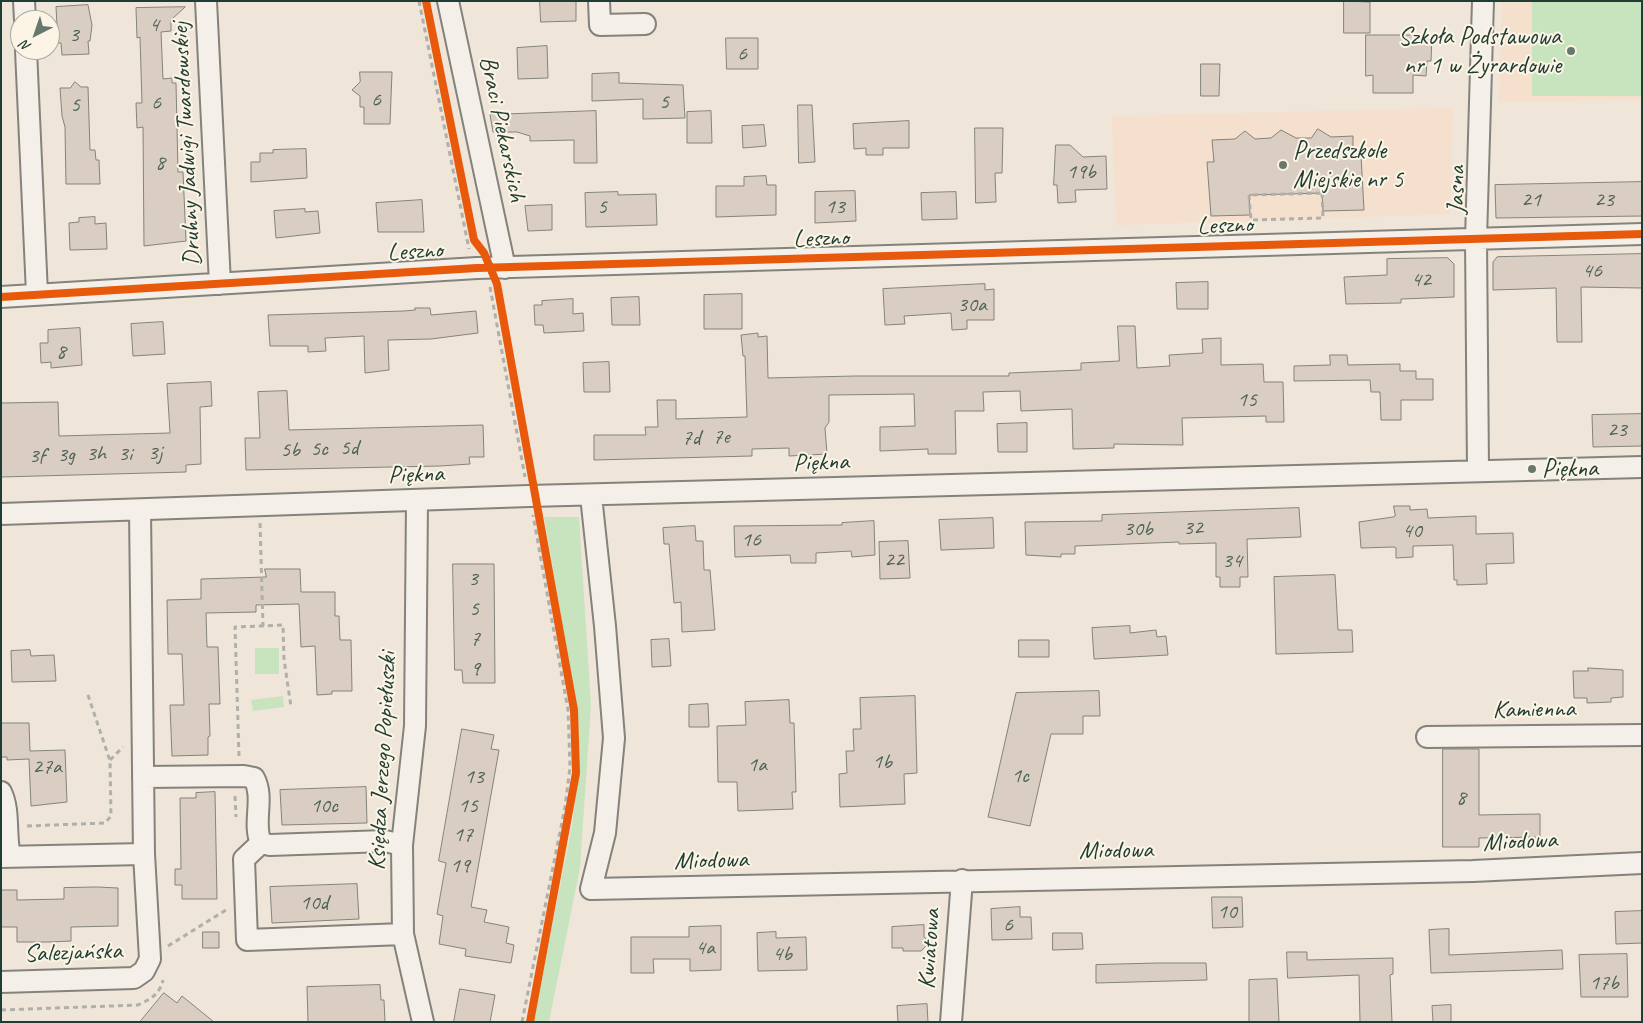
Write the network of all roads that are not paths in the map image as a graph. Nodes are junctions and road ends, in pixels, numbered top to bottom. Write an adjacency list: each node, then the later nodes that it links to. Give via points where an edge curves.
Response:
1 (206, 1): 10 (street, Druhny Jadwigi Twardowskiej)
2 (448, 1): 9 (street, Braci Piekarskich)
3 (599, 1): 5 (street, via 600,25)
4 (1483, 1): 8 (street, Jasna)
5 (645, 24)
6 (26, 60): 11 (street)
7 (1642, 234): 8 (street, Leszno)
8 (1476, 239): 9 (street, Leszno); 14 (street, Jasna)
9 (491, 268): 10 (street, Leszno)
10 (220, 284): 11 (street, Leszno)
11 (37, 294): 12 (street, Leszno)
12 (1, 297)
13 (1642, 467): 14 (street, Piękna)
14 (1478, 469): 15 (street, Piękna)
15 (592, 496): 16 (street, Piękna); 28 (street, Miodowa, via 614,738 605,834 591,889)
16 (417, 501): 17 (street, Piękna); 24 (street, Księdza Jerzego Popiełuszki, via 414,726)
17 (140, 510): 18 (street, Piękna); 21 (street)
18 (1, 514)
19 (1642, 735): 20 (street, Kamienna)
20 (1427, 738)
21 (143, 777): 23 (street, via 237,766 254,778 258,786 257,834); 25 (street)
22 (1, 792): 26 (street, via 5,801)
23 (262, 843): 24 (street, via 270,846 385,841); 29 (street, via 244,860 247,940)
24 (402, 845): 29 (street, Księdza Jerzego Popiełuszki)
25 (144, 854): 26 (street); 30 (street, Salezjańska, via 150,959 144,971 134,978)
26 (6, 856)
27 (1642, 863): 28 (street, Miodowa, via 1473,871)
28 (962, 880): 32 (street, Kwiatowa)
29 (403, 934): 31 (street, Księdza Jerzego Popiełuszki)
30 (1, 982)
31 (423, 1022)
32 (951, 1022)

